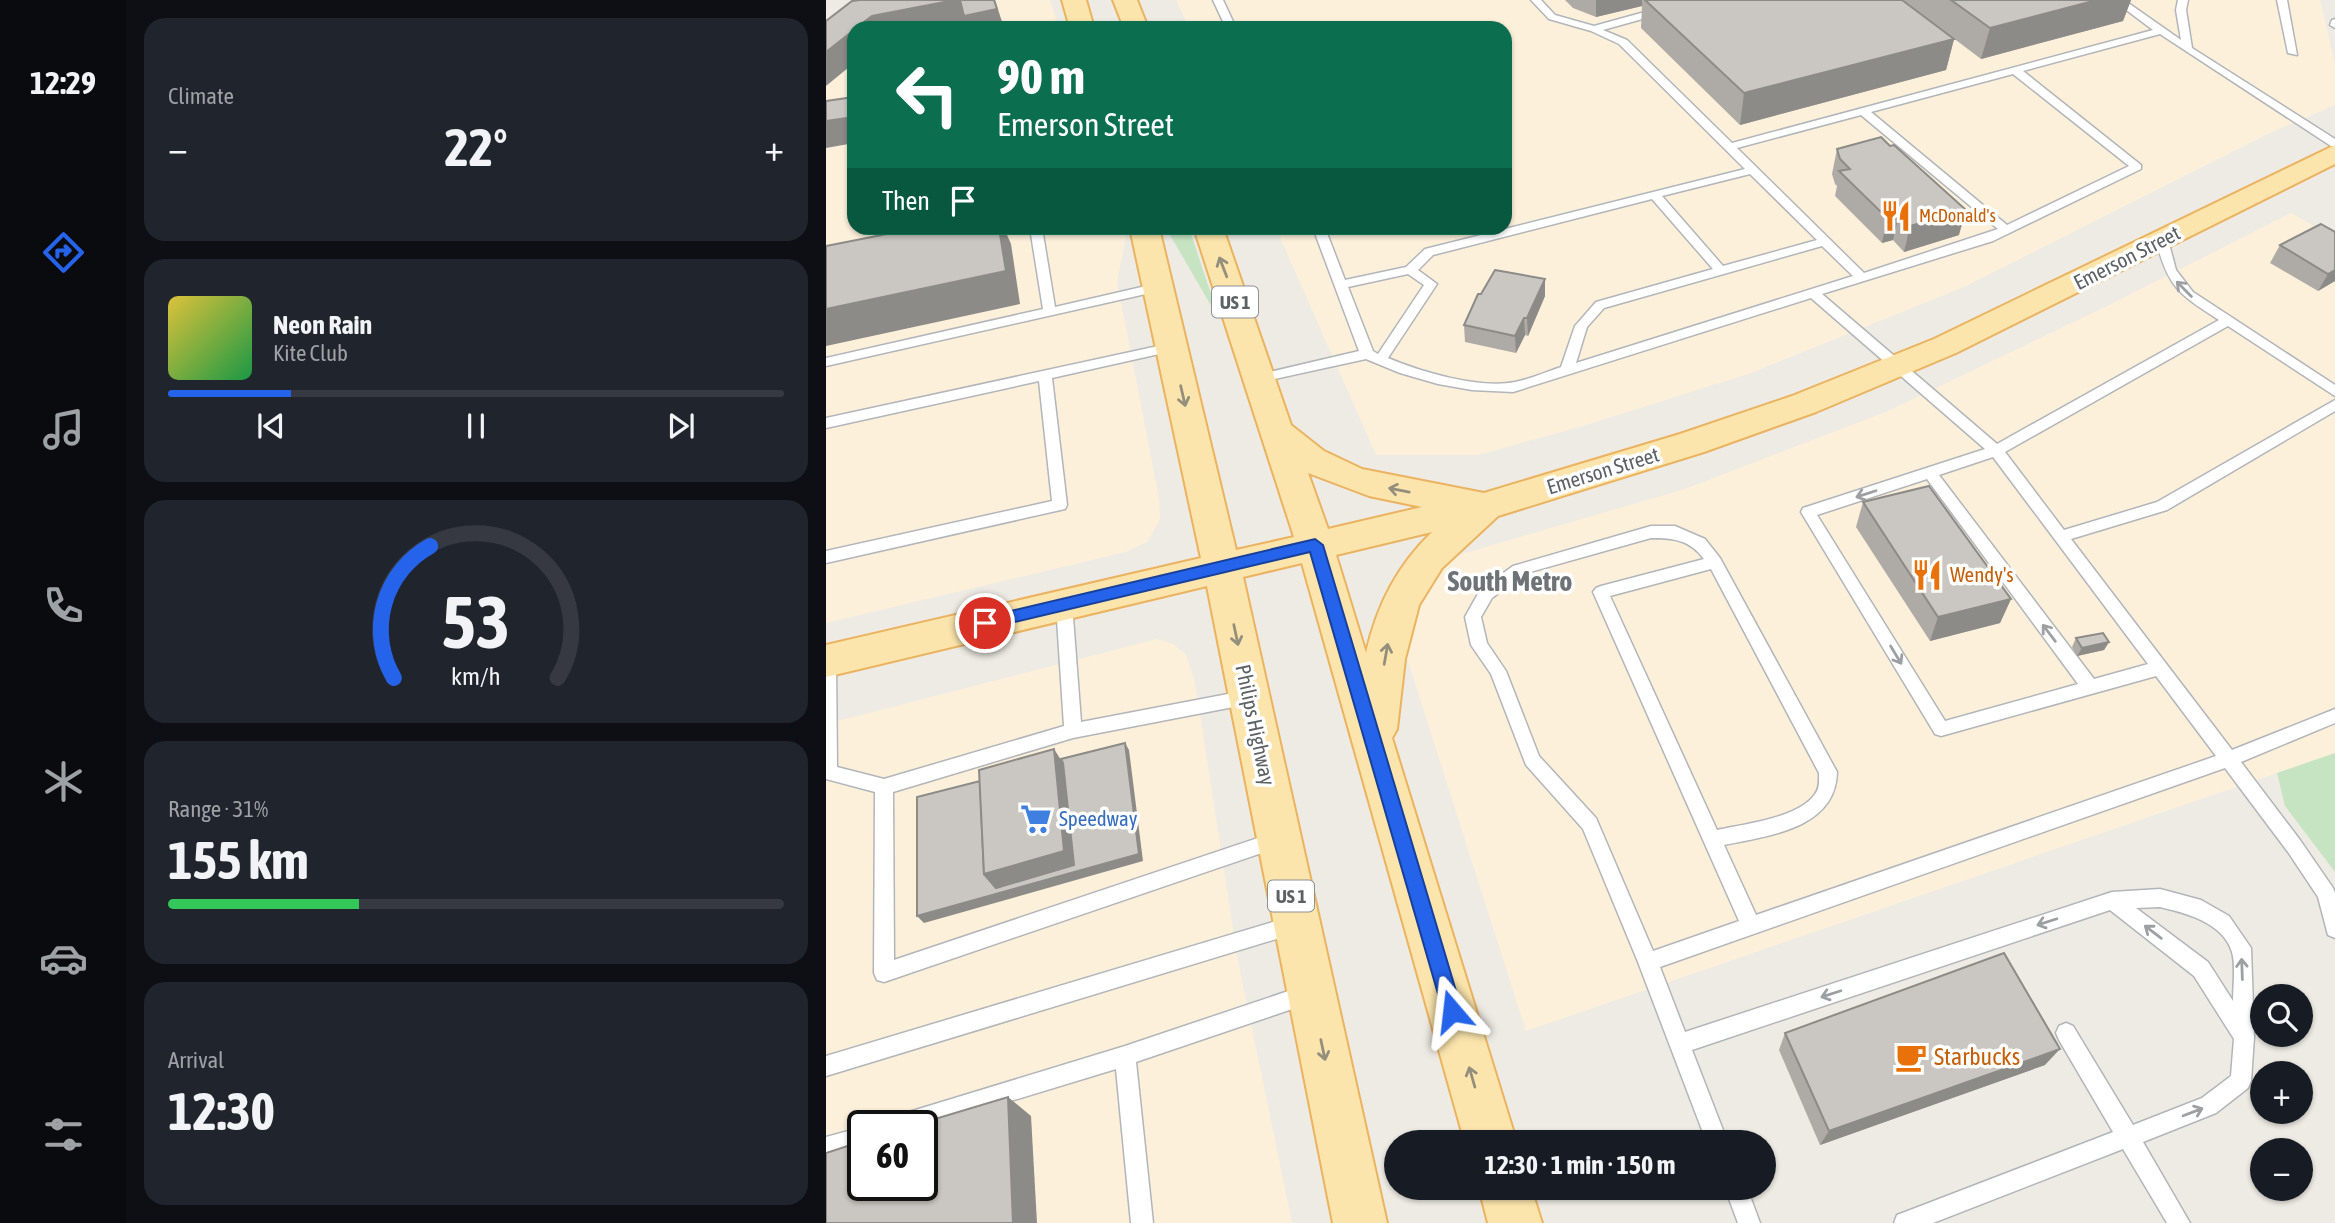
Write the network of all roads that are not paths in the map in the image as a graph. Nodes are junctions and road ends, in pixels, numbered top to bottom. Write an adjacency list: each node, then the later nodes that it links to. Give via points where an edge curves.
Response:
1 (1074, 0): 9 (main road)
2 (1125, 0): 10 (main road)
3 (1218, 0): 11 (lane)
4 (1536, 0): 12 (lane, via 1552,17)
5 (1674, 0): 12 (lane, via 1675,7)
6 (2119, 0): 13 (lane)
7 (2182, 0): 14 (lane)
8 (2282, 0): 15 (lane)
9 (1078, 21)
10 (1133, 21)
11 (1228, 21)
12 (1594, 29): 19 (lane, via 1623,42)
13 (2160, 31): 14 (lane); 16 (lane)
14 (2187, 49): 18 (lane)
15 (2293, 53)
16 (2015, 70): 17 (lane); 23 (lane, via 2137,167)
17 (1863, 111): 19 (lane); 23 (lane)
18 (2335, 144)
19 (1730, 147): 21 (lane)
20 (2335, 153): 30 (main road, Emerson Street)
21 (1753, 170): 22 (lane); 31 (lane)
22 (1655, 195): 24 (lane); 33 (lane)
23 (2006, 230): 34 (lane)
24 (1512, 231)
25 (1036, 235): 38 (lane)
26 (1146, 235): 36 (main road, Philips Highway / US 1)
27 (1210, 235): 47 (main road, US 1, one-way to 27)
28 (1322, 235): 35 (lane)
29 (1496, 235): 32 (lane, via 1429,252)
30 (2162, 240): 39 (lane, one-way to 30, via 2181,288 2166,262); 44 (main road, Emerson Street)
31 (1826, 241): 33 (lane); 34 (lane)
32 (1410, 270): 35 (lane); 42 (lane, via 1431,284)
33 (1721, 271): 45 (lane, via 1600,305 1581,326)
34 (1862, 278): 37 (lane)
35 (1341, 285): 41 (lane)
36 (1159, 287): 38 (lane); 40 (main road, Philips Highway / US 1)
37 (1813, 293): 44 (lane); 45 (lane)
38 (1050, 312): 43 (lane)
39 (2229, 320): 48 (lane); 52 (lane)
40 (1172, 348): 46 (lane); 59 (main road, Philips Highway / US 1, one-way to 59)
41 (1367, 354): 42 (lane); 47 (lane)
42 (1380, 360): 45 (lane, via 1442,383 1471,387 1513,387)
43 (826, 362)
44 (1897, 367): 52 (lane); 54 (main road, Emerson Street, via 1692,443)
45 (1567, 370)
46 (1045, 375): 50 (lane); 57 (lane, via 1060,505)
47 (1261, 378): 51 (main road, US 1)
48 (2335, 391)
49 (2335, 405): 55 (lane, via 2162,506)
50 (826, 423)
51 (1278, 432): 54 (main road, one-way to 51, via 1394,490 1346,477 1310,459); 56 (main road, US 1)
52 (1996, 451): 53 (lane); 55 (lane)
53 (1930, 473): 63 (lane, one-way to 53); 63 (lane, one-way to 63, via 1808,512 1941,729)
54 (1490, 505): 56 (main road, Emerson Street); 67 (main road, one-way to 54, via 1388,644 1402,597 1426,559)
55 (2061, 537): 62 (lane)
56 (1315, 545): 59 (main road, Emerson Street); 67 (main road, US 1)
57 (826, 557)
58 (1715, 562): 71 (lane, via 1828,772 1828,790 1818,805 1801,816); 71 (lane, via 1601,592); 76 (lane, via 1700,543 1675,532 1651,532 1518,570 1486,594 1473,617 1479,645 1498,671 1532,760 1590,824)
59 (1222, 568): 60 (main road, Emerson Street); 64 (main road, Philips Highway / US 1, one-way to 64)
60 (1064, 604): 61 (main road, Emerson Street); 66 (lane)
61 (827, 661): 69 (lane, via 828,772)
62 (2159, 668): 63 (lane); 68 (lane)
63 (2090, 687)
64 (1249, 697): 66 (lane); 70 (main road, Philips Highway / US 1)
65 (2335, 716): 68 (lane)
66 (1073, 731): 69 (lane)
67 (1374, 746): 84 (main road, US 1, one-way to 67)
68 (2228, 758): 74 (lane); 75 (lane, via 2326,894)
69 (884, 787): 70 (lane, via 884,973)
70 (1279, 839): 73 (main road, Philips Highway / US 1)
71 (1712, 839): 74 (lane)
72 (2112, 901): 79 (lane, one-way to 72, via 2202,969); 79 (lane, one-way to 72, via 2241,948 2222,922 2193,906 2160,898); 80 (lane, one-way to 80)
73 (1297, 923): 77 (main road, Philips Highway / US 1); 82 (lane)
74 (1751, 926): 76 (lane)
75 (2335, 929)
76 (1648, 962): 80 (lane)
77 (1311, 993): 81 (lane); 92 (main road, Philips Highway / US 1, one-way to 92)
78 (2066, 1033): 86 (lane)
79 (2244, 1037): 86 (lane, one-way to 79, via 2209,1106 2241,1081)
80 (1680, 1044): 85 (lane)
81 (1125, 1056): 83 (lane); 91 (lane)
82 (826, 1066)
83 (938, 1113)
84 (1488, 1130)
85 (1713, 1130)
86 (2129, 1137): 95 (lane); 96 (lane)
87 (847, 1141): 88 (lane)
88 (826, 1148)
89 (1508, 1200): 93 (main road)
90 (1740, 1200): 94 (lane)
91 (1142, 1223)
92 (1360, 1223)
93 (1515, 1223)
94 (1749, 1223)
95 (1905, 1223)
96 (2179, 1223)

